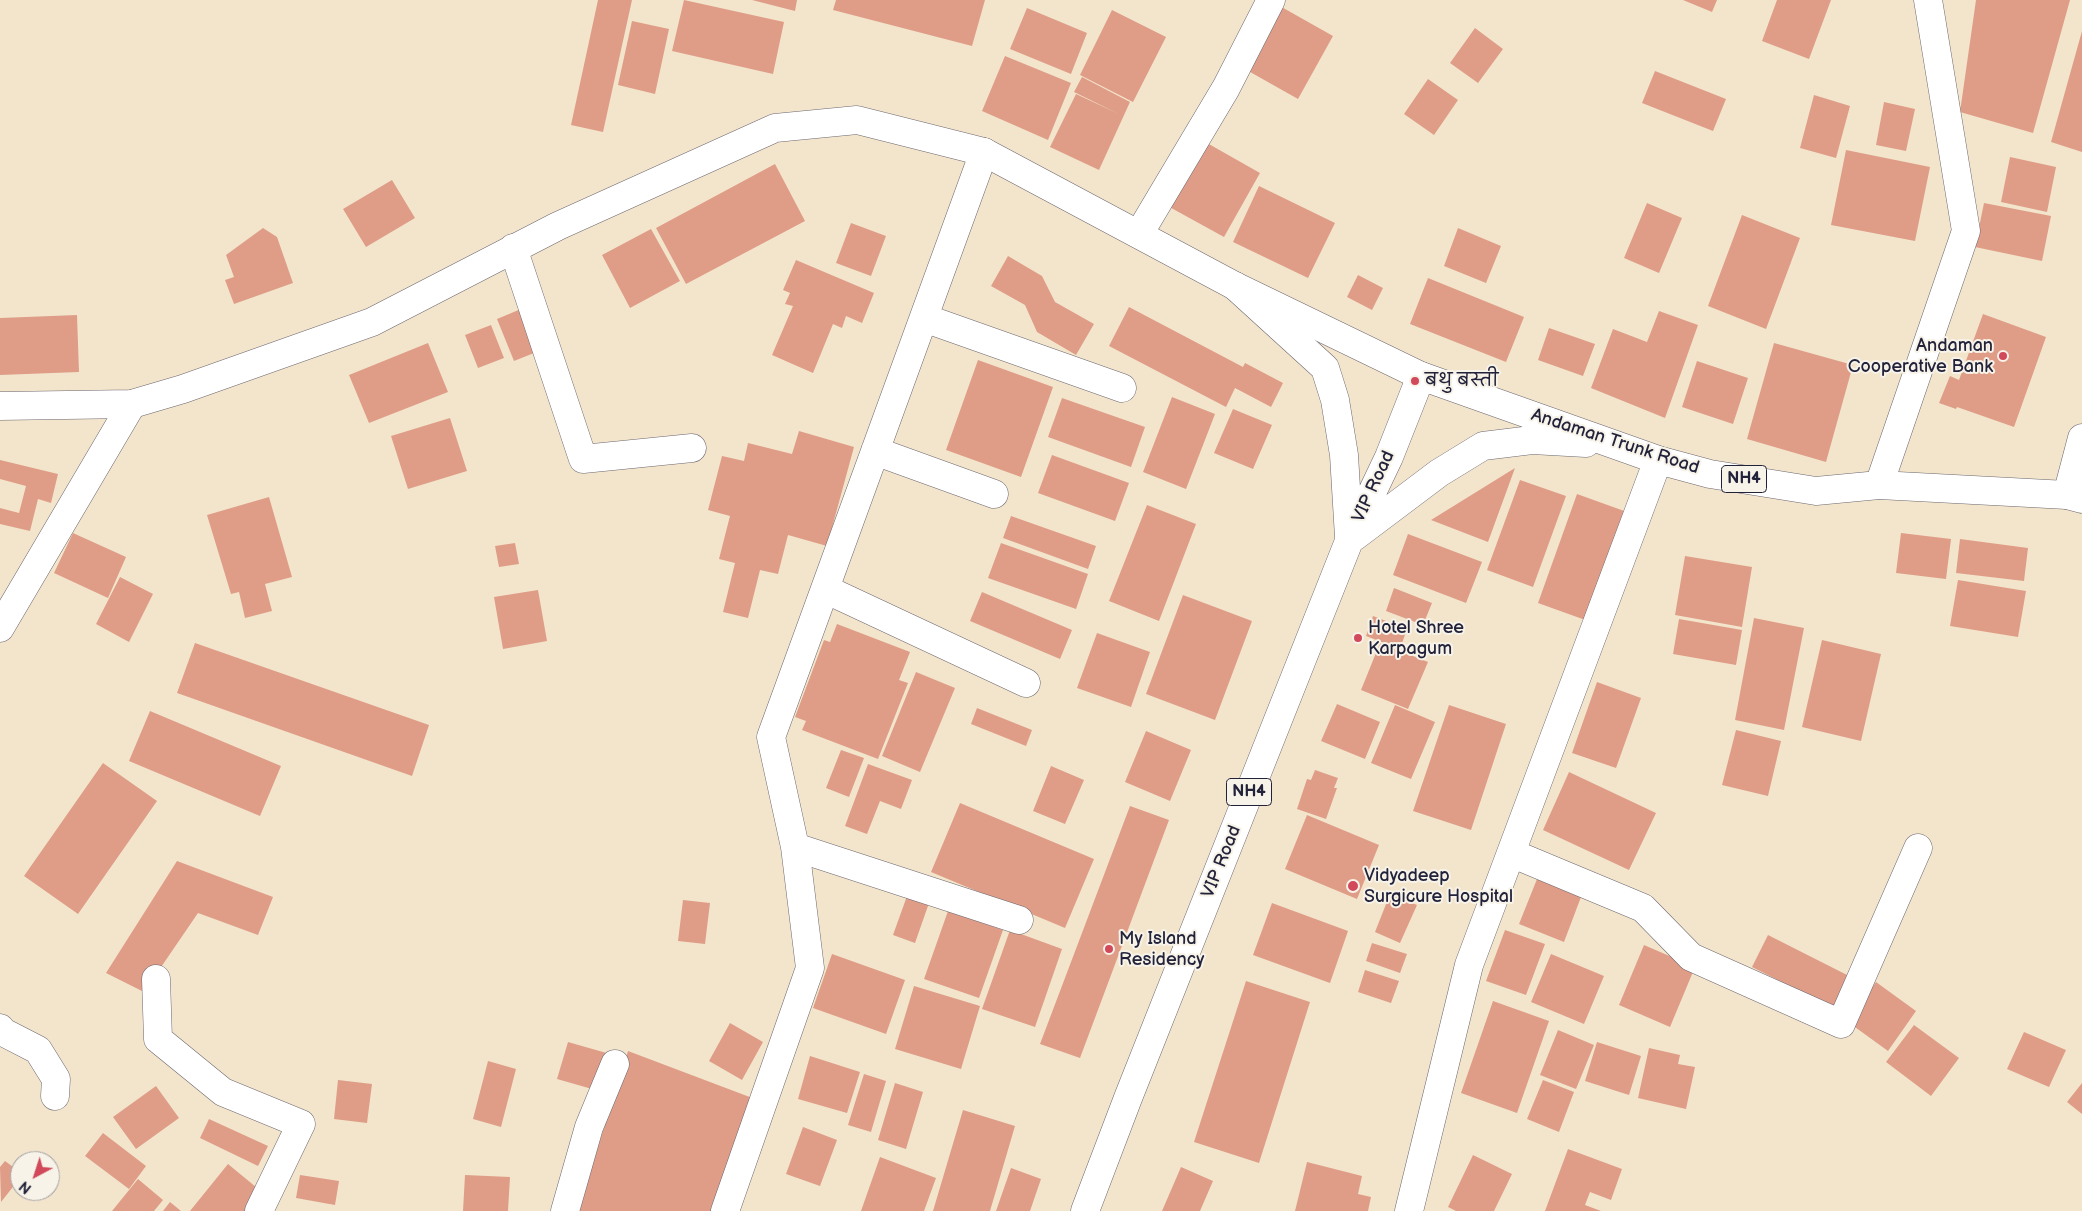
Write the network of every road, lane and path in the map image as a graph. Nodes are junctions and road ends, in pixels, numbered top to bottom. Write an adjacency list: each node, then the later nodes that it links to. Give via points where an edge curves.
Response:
1 (1272, 0): 4 (main road, via 1226,88)
2 (1928, 0): 17 (main road, via 1966,231)
3 (984, 152): 4 (main road); 5 (main road, via 857,120 775,128); 7 (main road)
4 (1139, 234): 6 (main road)
5 (513, 248): 10 (main road, via 372,322); 14 (main road, via 583,459)
6 (1235, 286): 8 (main road, Andaman Trunk Road); 20 (main road, via 1325,368 1335,400 1344,455)
7 (924, 318): 9 (main road); 15 (main road)
8 (1421, 376): 13 (main road, Andaman Trunk Road / NH4); 20 (main road, VIP Road / NH4, via 1389,457)
9 (1122, 388)
10 (132, 404): 11 (main road); 22 (main road)
11 (0, 406)
12 (2082, 438): 19 (main road)
13 (1620, 446): 16 (main road, Andaman Trunk Road / NH4); 20 (main road, via 1532,440 1483,446 1439,473)
14 (692, 448)
15 (875, 451): 18 (main road); 21 (main road)
16 (1658, 460): 17 (main road, Andaman Trunk Road / NH4, via 1710,474 1816,491); 26 (main road)
17 (1879, 485): 19 (main road, Andaman Trunk Road / NH4)
18 (994, 494)
19 (2074, 497)
20 (1349, 541): 35 (main road, VIP Road / NH4)
21 (825, 589): 23 (main road); 24 (main road, via 771,737)
22 (0, 628)
23 (1026, 683)
24 (795, 846): 27 (main road); 34 (main road, via 810,968)
25 (1918, 848): 26 (main road, via 1841,1024 1691,957 1643,908)
26 (1511, 853): 36 (main road, via 1469,965)
27 (1019, 920)
28 (156, 979): 32 (main road, via 158,1039 223,1092 301,1124)
29 (0, 1028): 31 (main road, via 38,1050 56,1079)
30 (615, 1064): 33 (main road, via 590,1128)
31 (55, 1096)
32 (259, 1211)
33 (565, 1211)
34 (725, 1211)
35 (1085, 1211)
36 (1409, 1211)

